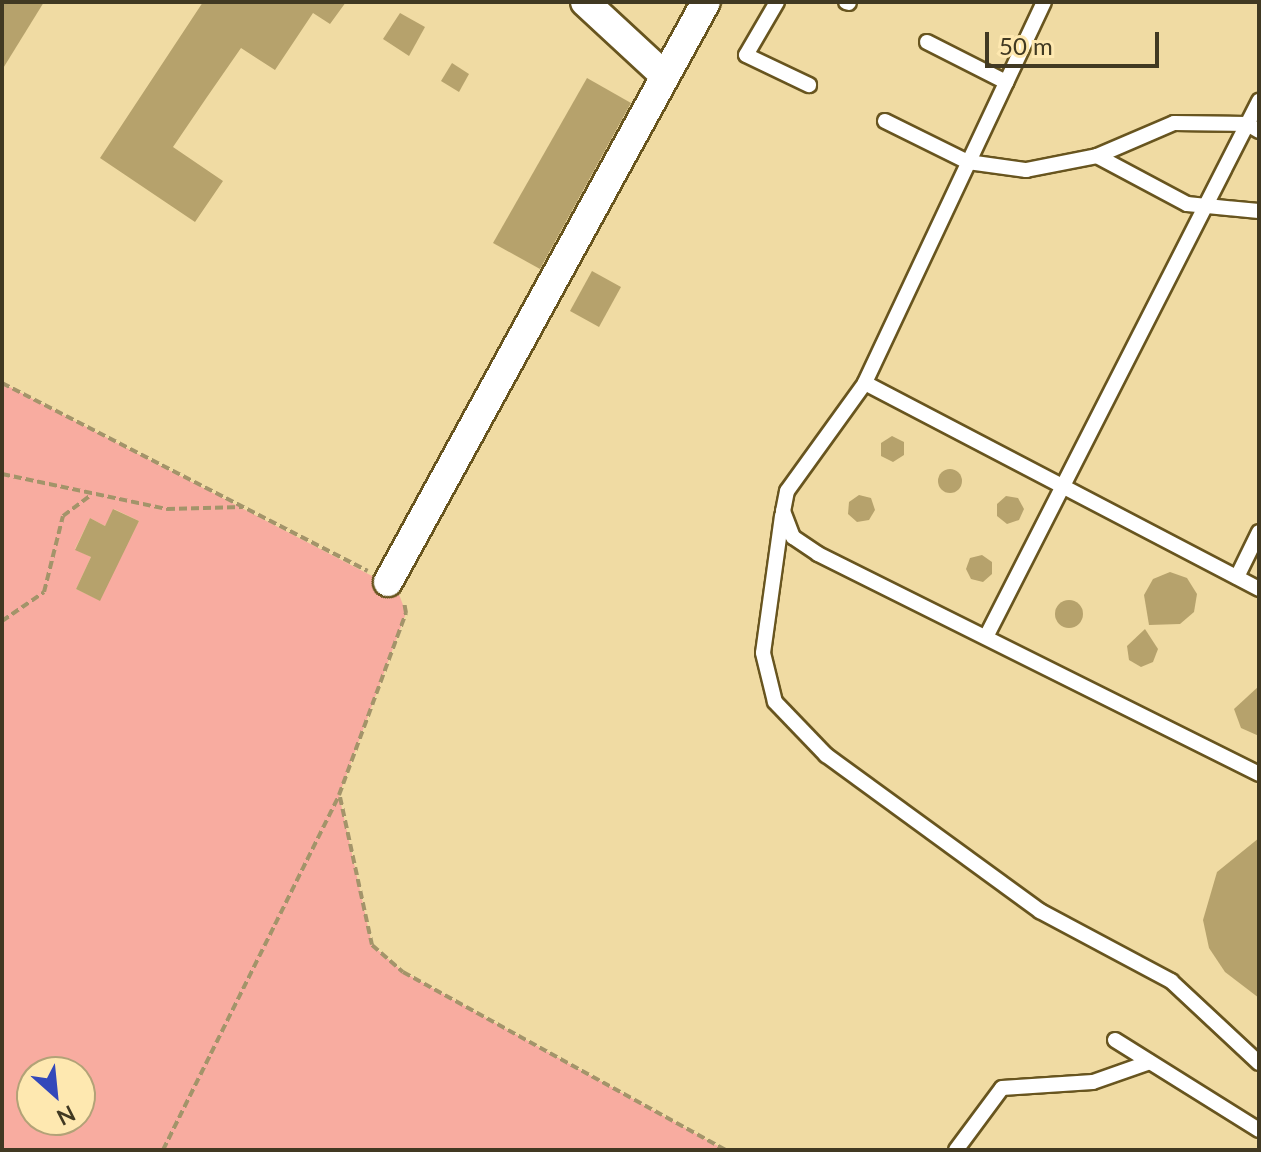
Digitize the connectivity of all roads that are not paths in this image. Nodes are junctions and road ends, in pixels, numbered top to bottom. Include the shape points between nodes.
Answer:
1 (585, 2) edge
2 (706, 2) edge
3 (777, 2) edge
4 (1044, 2) edge
5 (927, 42) dead end
6 (665, 76) junction
7 (1006, 82) junction
8 (809, 85) dead end
9 (1259, 101) edge
10 (885, 121) dead end
11 (1253, 127) edge
12 (1097, 156) junction
13 (968, 162) junction
14 (1205, 207) junction
15 (1259, 211) edge
16 (865, 383) junction
17 (1063, 486) junction
18 (783, 511) junction
19 (1259, 532) edge
20 (1237, 577) junction
21 (388, 582) road end
22 (1259, 589) edge
23 (986, 637) junction
24 (1259, 774) edge
25 (1115, 1040) dead end
26 (1150, 1062) junction
27 (1259, 1063) edge
28 (1259, 1130) edge
29 (956, 1150) edge

1 - 6 street
2 - 6 street
3 - 8 lane via 746,55
4 - 7 lane
5 - 7 lane
6 - 21 street
7 - 13 lane
9 - 11 lane
10 - 13 lane
11 - 12 lane via 1174,123
11 - 14 lane
12 - 13 lane via 1026,170
12 - 14 lane via 1187,204
13 - 16 lane
14 - 15 lane
14 - 17 lane
16 - 17 lane
16 - 18 lane via 787,491
17 - 20 lane
17 - 23 lane
18 - 23 lane via 793,537 818,554
18 - 27 lane via 763,653 775,702 826,755 1040,911 1171,981
19 - 20 lane
20 - 22 lane
23 - 24 lane
25 - 26 lane
26 - 28 lane
26 - 29 lane via 1093,1082 1002,1088

